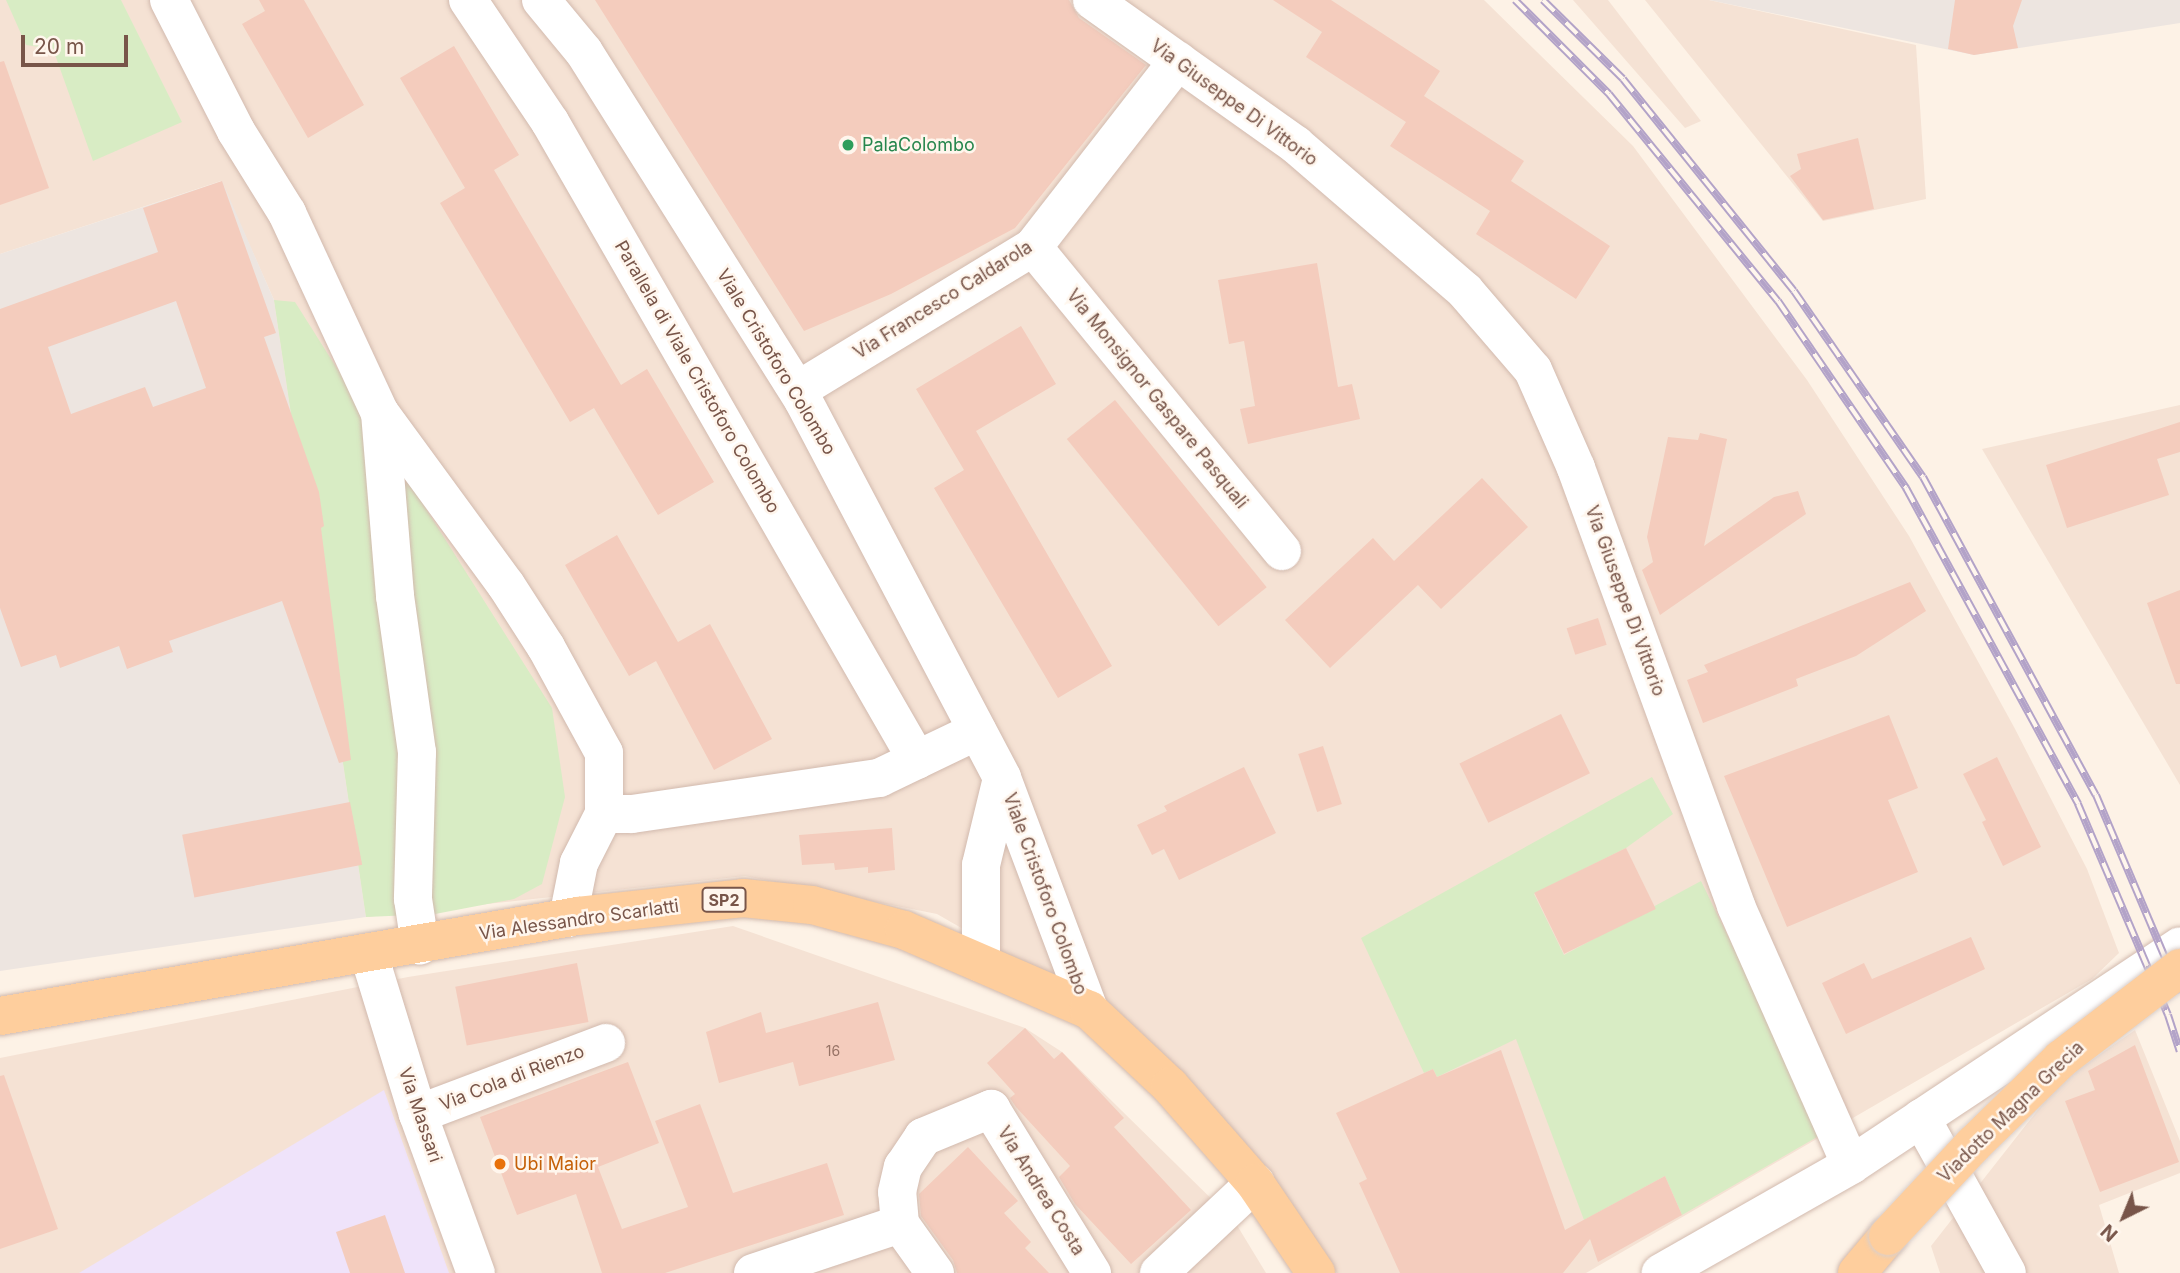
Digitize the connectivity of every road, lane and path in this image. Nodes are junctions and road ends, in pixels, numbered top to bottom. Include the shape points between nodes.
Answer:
1 (169, 0) edge
2 (468, 0) edge
3 (541, 0) edge
4 (1092, 0) edge
5 (1178, 61) junction
6 (1032, 247) junction
7 (797, 390) junction
8 (380, 413) junction
9 (1282, 551) dead end
10 (977, 731) junction
11 (917, 760) junction
12 (1002, 778) junction
13 (604, 814) junction
14 (568, 918) junction
15 (420, 945) junction
16 (2180, 946) edge
17 (369, 955) junction
18 (981, 963) junction
19 (2180, 968) edge
20 (1088, 1010) junction
21 (0, 1016) edge
22 (607, 1043) dead end
23 (418, 1114) junction
24 (1921, 1118) junction
25 (1851, 1166) junction
26 (1255, 1183) junction
27 (900, 1224) junction
28 (778, 1269) edge
29 (476, 1273) edge
30 (935, 1273) edge
31 (1092, 1273) edge
32 (1159, 1273) edge
33 (1316, 1273) edge
34 (1661, 1273) edge
35 (1857, 1273) edge
36 (2007, 1273) edge

1 - 8 street via 236,131 287,213
2 - 11 street, Parallela di Viale Cristoforo Colombo via 550,122
3 - 7 street, Viale Cristoforo Colombo via 584,52
4 - 5 street, Via Giuseppe Di Vittorio
5 - 6 street, Via Francesco Caldarola
5 - 25 street, Via Giuseppe Di Vittorio via 1296,145 1465,290 1533,370 1576,468 1736,905
6 - 7 street, Via Francesco Caldarola
6 - 9 street, Via Monsignor Gaspare Pasquali
7 - 10 street, Viale Cristoforo Colombo
8 - 13 street via 546,647 604,753
8 - 15 street via 395,596 418,751 413,899
10 - 11 street
10 - 12 street, Viale Cristoforo Colombo
11 - 13 street via 879,778 632,814
12 - 18 street, Viale Cristoforo Colombo via 981,865
12 - 20 street, Viale Cristoforo Colombo
13 - 14 street via 579,863
14 - 15 main road, Via Alessandro Scarlatti / SP2
14 - 18 main road, Via Alessandro Scarlatti / SP2 via 743,898 812,905 904,930
15 - 17 main road, Via Alessandro Scarlatti / SP2
16 - 24 street
17 - 21 main road, Via Alessandro Scarlatti / SP2
17 - 23 street, Via Massari
18 - 20 main road, Via Alessandro Scarlatti / SP2
19 - 35 main road, Viadotto Magna Grecia, bridge via 2062,1059 1973,1145
20 - 26 main road, Via Alessandro Scarlatti / SP2 via 1170,1086
22 - 23 street, Via Cola di Rienzo
23 - 29 street, Via Massari
24 - 25 street
24 - 36 street
25 - 34 street
26 - 32 street
26 - 33 main road, Via Alessandro Scarlatti / SP2
27 - 28 street
27 - 30 street
27 - 31 street, Via Andrea Costa via 897,1192 903,1167 923,1137 991,1108

